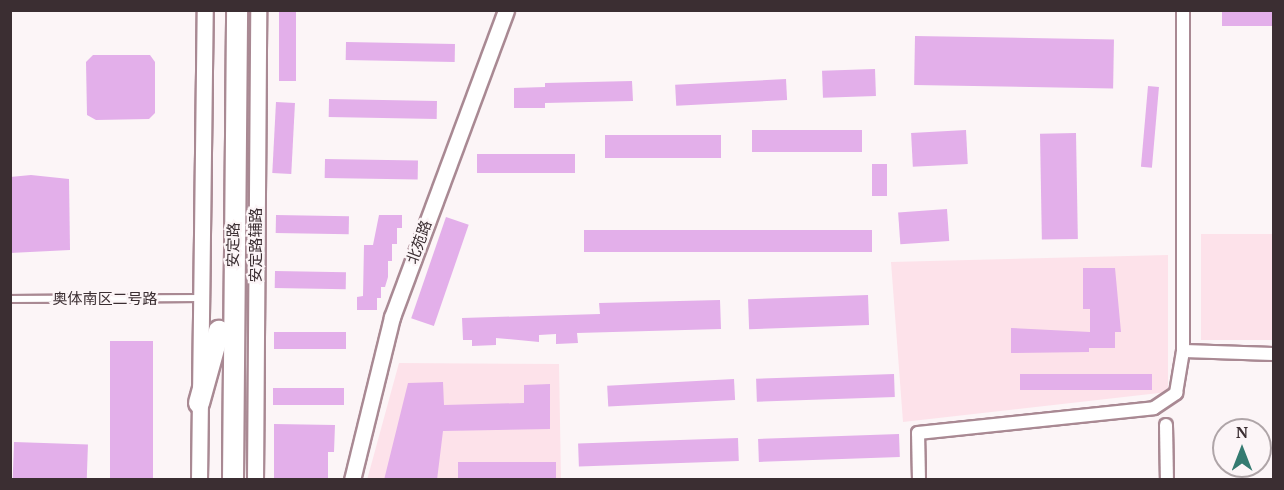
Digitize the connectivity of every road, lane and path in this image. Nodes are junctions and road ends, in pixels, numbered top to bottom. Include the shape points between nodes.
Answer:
1 (205, 10) edge
2 (224, 10) edge
3 (237, 10) edge
4 (258, 10) edge
5 (506, 10) edge
6 (1183, 10) edge
7 (200, 298) junction
8 (10, 299) edge
9 (219, 331) junction
10 (1183, 351) junction
11 (1274, 354) edge
12 (199, 403) junction
13 (1166, 425) dead end
14 (199, 480) edge
15 (220, 480) edge
16 (233, 480) edge
17 (255, 480) edge
18 (352, 480) edge
19 (919, 480) edge
20 (1167, 480) edge

1 - 7 street
2 - 9 main road, 安定路
3 - 16 main road, 安定路
4 - 17 street, 安定路辅路
5 - 18 street, 北苑路 via 392,317
6 - 10 street
7 - 8 lane, 奥体南区二号路
7 - 12 street
9 - 12 main road
9 - 15 main road, 安定路
10 - 11 street
10 - 19 street via 1176,393 1154,408 918,433
12 - 14 street
13 - 20 street

